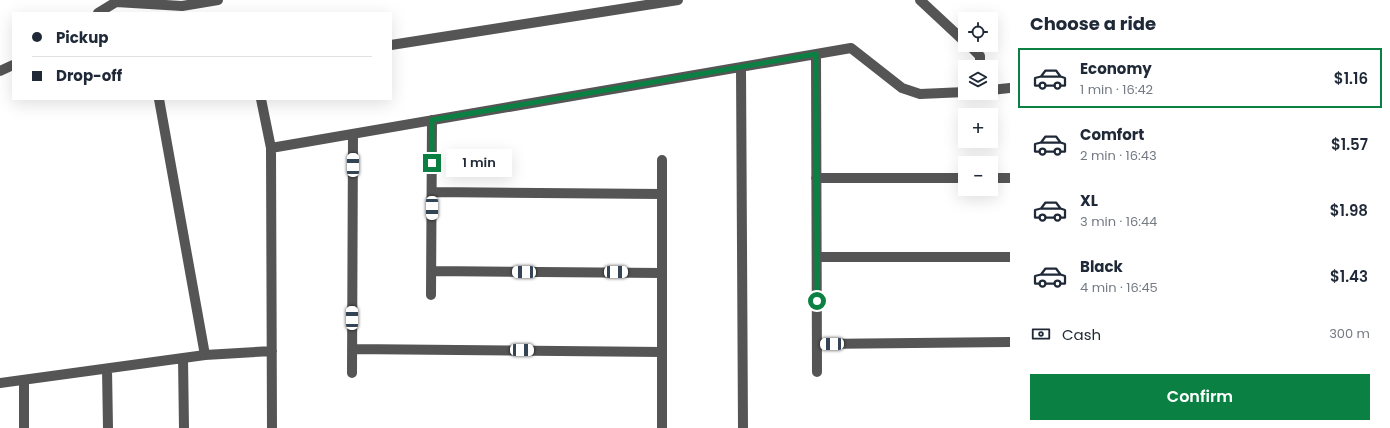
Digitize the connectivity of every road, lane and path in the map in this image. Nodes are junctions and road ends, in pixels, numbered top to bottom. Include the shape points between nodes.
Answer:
1 (218, 0) edge
2 (678, 0) edge
3 (920, 0) edge
4 (116, 1) edge
5 (100, 12) edge
6 (958, 35) edge
7 (392, 45) edge
8 (816, 54) junction
9 (12, 65) edge
10 (741, 67) junction
11 (0, 71) edge
12 (1010, 88) edge
13 (998, 89) edge
14 (958, 92) edge
15 (159, 100) edge
16 (261, 100) edge
17 (432, 120) junction
18 (353, 134) junction
19 (271, 148) junction
20 (662, 160) dead end
21 (816, 178) junction
22 (958, 178) edge
23 (998, 178) edge
24 (1010, 178) edge
25 (432, 192) junction
26 (662, 194) junction
27 (817, 257) junction
28 (1010, 257) edge
29 (432, 271) junction
30 (662, 273) junction
31 (431, 295) dead end
32 (1010, 342) edge
33 (817, 344) junction
34 (352, 349) junction
35 (272, 351) junction
36 (662, 352) junction
37 (205, 355) junction
38 (183, 358) junction
39 (107, 369) junction
40 (817, 372) dead end
41 (352, 373) dead end
42 (24, 380) junction
43 (0, 383) edge
44 (24, 428) edge
45 (108, 428) edge
46 (184, 428) edge
47 (272, 428) edge
48 (662, 428) edge
49 (743, 428) edge

1 - 4 street via 182,6
2 - 7 street
3 - 6 street
4 - 5 street
8 - 10 street
8 - 14 street via 851,48 902,88 920,94
8 - 21 street
9 - 11 street
10 - 17 street
10 - 49 street
12 - 13 street
15 - 37 street
16 - 19 street
17 - 18 street
17 - 25 street
18 - 19 street
18 - 34 street
19 - 35 street
20 - 26 street
21 - 22 street
21 - 27 street
23 - 24 street
25 - 26 street
25 - 29 street
26 - 30 street
27 - 28 street
27 - 33 street
29 - 30 street
29 - 31 street
30 - 36 street
32 - 33 street
33 - 40 street
34 - 36 street
34 - 41 street
35 - 37 street
35 - 47 street
36 - 48 street
37 - 38 street
38 - 39 street
38 - 46 street
39 - 42 street
39 - 45 street
42 - 43 street
42 - 44 street

